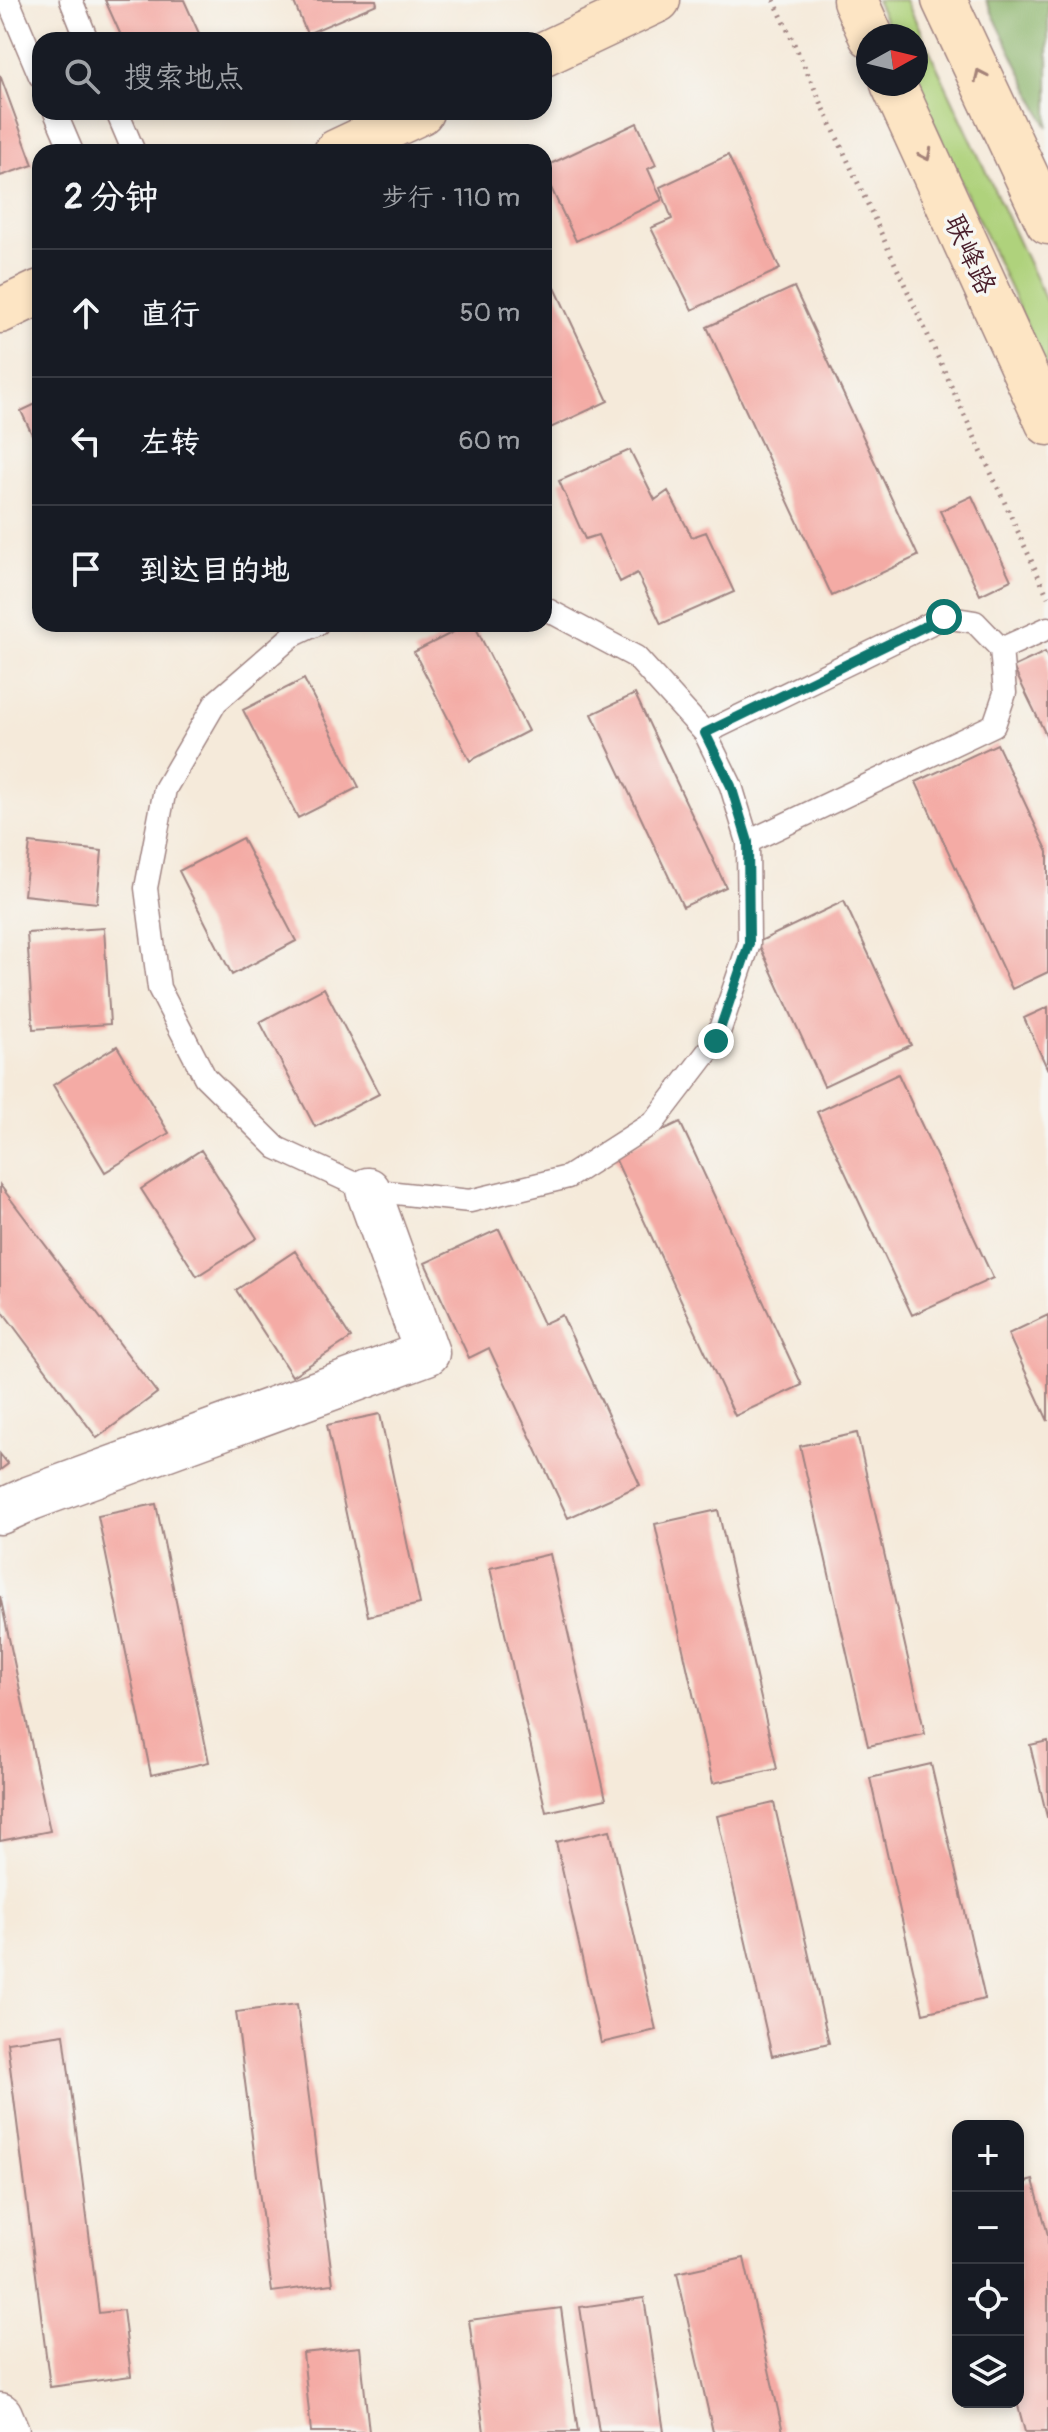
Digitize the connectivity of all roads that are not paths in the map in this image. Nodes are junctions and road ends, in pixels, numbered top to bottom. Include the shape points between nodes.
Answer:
1 (8, 0) edge
2 (71, 0) edge
3 (658, 0) edge
4 (855, 0) edge
5 (944, 0) edge
6 (866, 24) edge
7 (84, 32) edge
8 (552, 50) edge
9 (32, 57) edge
10 (898, 96) edge
11 (58, 120) edge
12 (120, 120) edge
13 (404, 120) edge
14 (69, 144) edge
15 (131, 144) edge
16 (353, 144) edge
17 (1048, 222) edge
18 (32, 296) edge
19 (0, 311) edge
20 (1048, 423) edge
21 (552, 612) edge
22 (1048, 628) edge
23 (287, 632) edge
24 (1001, 649) junction
25 (705, 733) junction
26 (748, 842) junction
27 (368, 1190) junction
28 (0, 1512) edge
29 (0, 2415) edge
30 (7, 2432) edge

1 - 9 lane
2 - 7 lane
3 - 8 main road
4 - 6 main road
17 -> 5 main road
10 -> 20 main road, 联峰路
11 - 14 lane
12 - 15 lane
13 - 16 main road
18 - 19 main road
21 - 25 lane via 636,657
22 - 24 lane
23 - 27 lane via 216,702 165,789 146,888 159,988 205,1077 277,1148
24 - 25 lane via 975,622 944,617
24 - 26 lane via 1005,693 994,725
25 - 26 lane via 731,786
26 - 27 lane via 749,944 716,1041 654,1122 568,1177 470,1201
27 - 28 street via 427,1353
29 - 30 street

